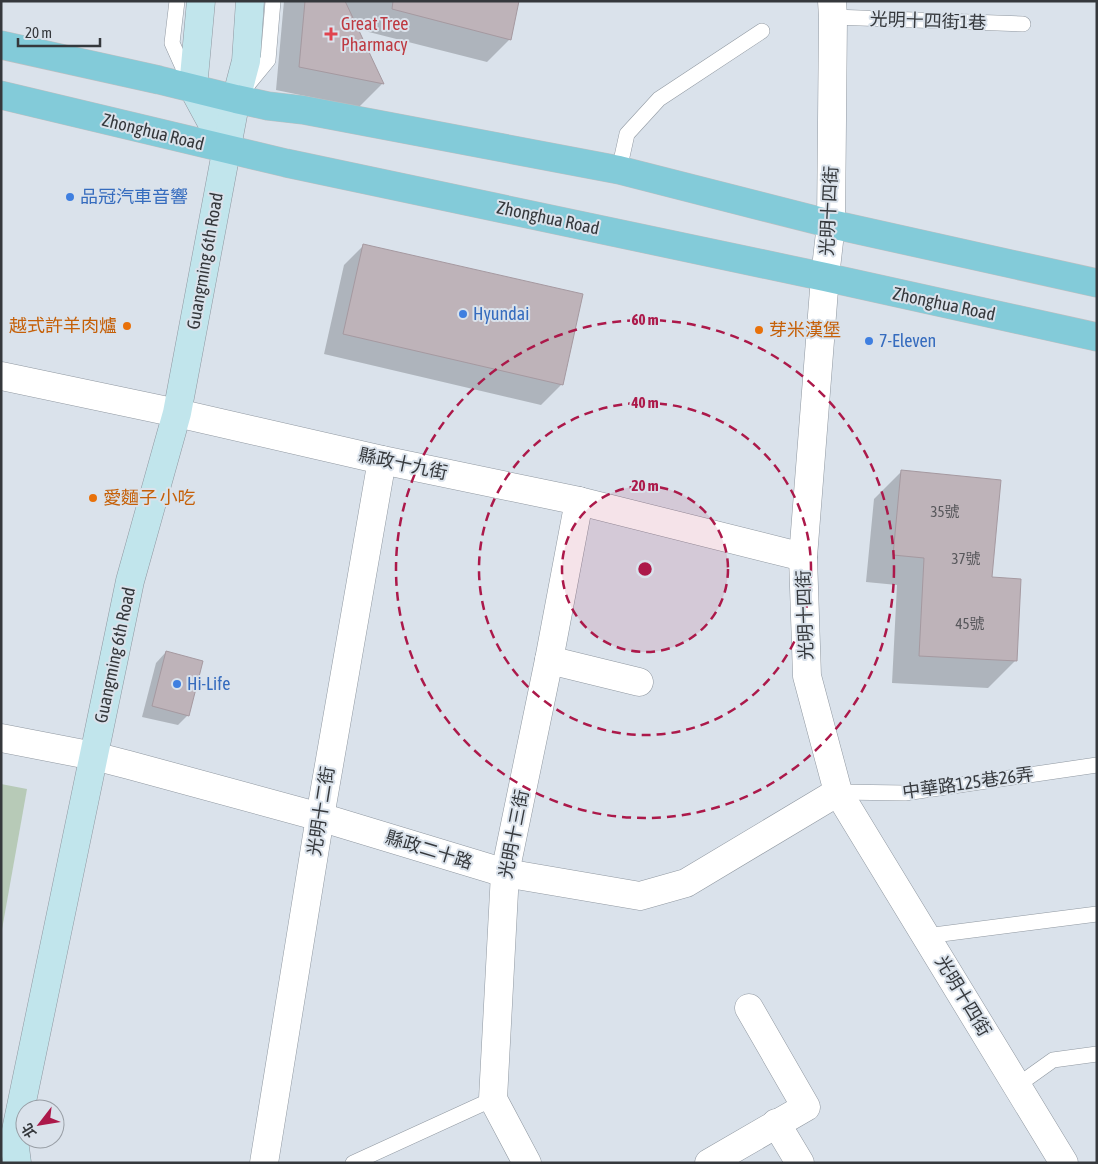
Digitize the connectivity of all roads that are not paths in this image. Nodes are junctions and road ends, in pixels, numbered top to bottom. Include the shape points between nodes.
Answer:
1 (177, 1) edge
2 (201, 1) edge
3 (250, 1) edge
4 (273, 1) edge
5 (832, 9) edge
6 (1023, 24) dead end
7 (762, 32) dead end
8 (1, 45) edge
9 (192, 88) junction
10 (1, 95) edge
11 (236, 99) junction
12 (226, 149) junction
13 (619, 170) junction
14 (831, 224) junction
15 (825, 277) junction
16 (1097, 283) edge
17 (1097, 337) edge
18 (1, 376) edge
19 (177, 413) junction
20 (382, 460) junction
21 (579, 501) junction
22 (803, 557) junction
23 (549, 660) junction
24 (640, 682) dead end
25 (1, 738) edge
26 (94, 756) junction
27 (1097, 764) edge
28 (838, 792) junction
29 (320, 817) junction
30 (505, 873) junction
31 (1097, 914) edge
32 (926, 936) junction
33 (749, 1008) dead end
34 (1097, 1054) edge
35 (1018, 1086) junction
36 (493, 1098) junction
37 (776, 1123) junction
38 (17, 1163) edge
39 (264, 1163) edge
40 (353, 1163) edge
41 (527, 1163) edge
42 (709, 1163) edge
43 (800, 1163) edge
44 (1064, 1163) edge

1 - 9 lane via 172,43
2 - 9 street
3 - 11 street, Guangming 6th Road via 246,61
4 - 11 lane via 268,60
5 - 6 lane, 光明十四街1巷
5 - 14 street, 光明十四街
7 - 13 lane via 659,99 627,134
8 - 9 main road
9 - 11 main road
9 - 12 street
10 - 12 main road, Zhonghua Road
11 - 12 street, Guangming 6th Road
11 - 13 main road
12 - 15 main road, Zhonghua Road
12 - 19 street, Guangming 6th Road
13 - 14 main road
14 - 15 street, 光明十四街
14 - 16 main road
15 - 17 main road, Zhonghua Road
15 - 22 street, 光明十四街
18 - 19 street, 縣政十九街
19 - 20 street, 縣政十九街
19 - 26 street, Guangming 6th Road via 130,581
20 - 21 street, 縣政十九街
20 - 29 street, 光明十二街
21 - 22 street, 縣政十九街
21 - 23 street, 光明十三街
22 - 28 street, 光明十四街 via 807,676
23 - 24 street
23 - 30 street, 光明十三街
25 - 26 street, 縣政二十路
26 - 29 street, 縣政二十路
26 - 38 street, Guangming 6th Road via 14,1140
27 - 28 lane, 中華路125巷26弄 via 905,793
28 - 30 street, 縣政二十路 via 686,883 662,891 640,896
28 - 32 street, 光明十四街
29 - 30 street, 縣政二十路
29 - 39 street, 光明十二街
30 - 36 street, 光明十三街
31 - 32 lane
32 - 35 street, 光明十四街
33 - 37 street via 806,1107
34 - 35 lane via 1053,1060
35 - 44 street, 光明十四街
36 - 40 lane
36 - 41 street
37 - 42 street
37 - 43 street

